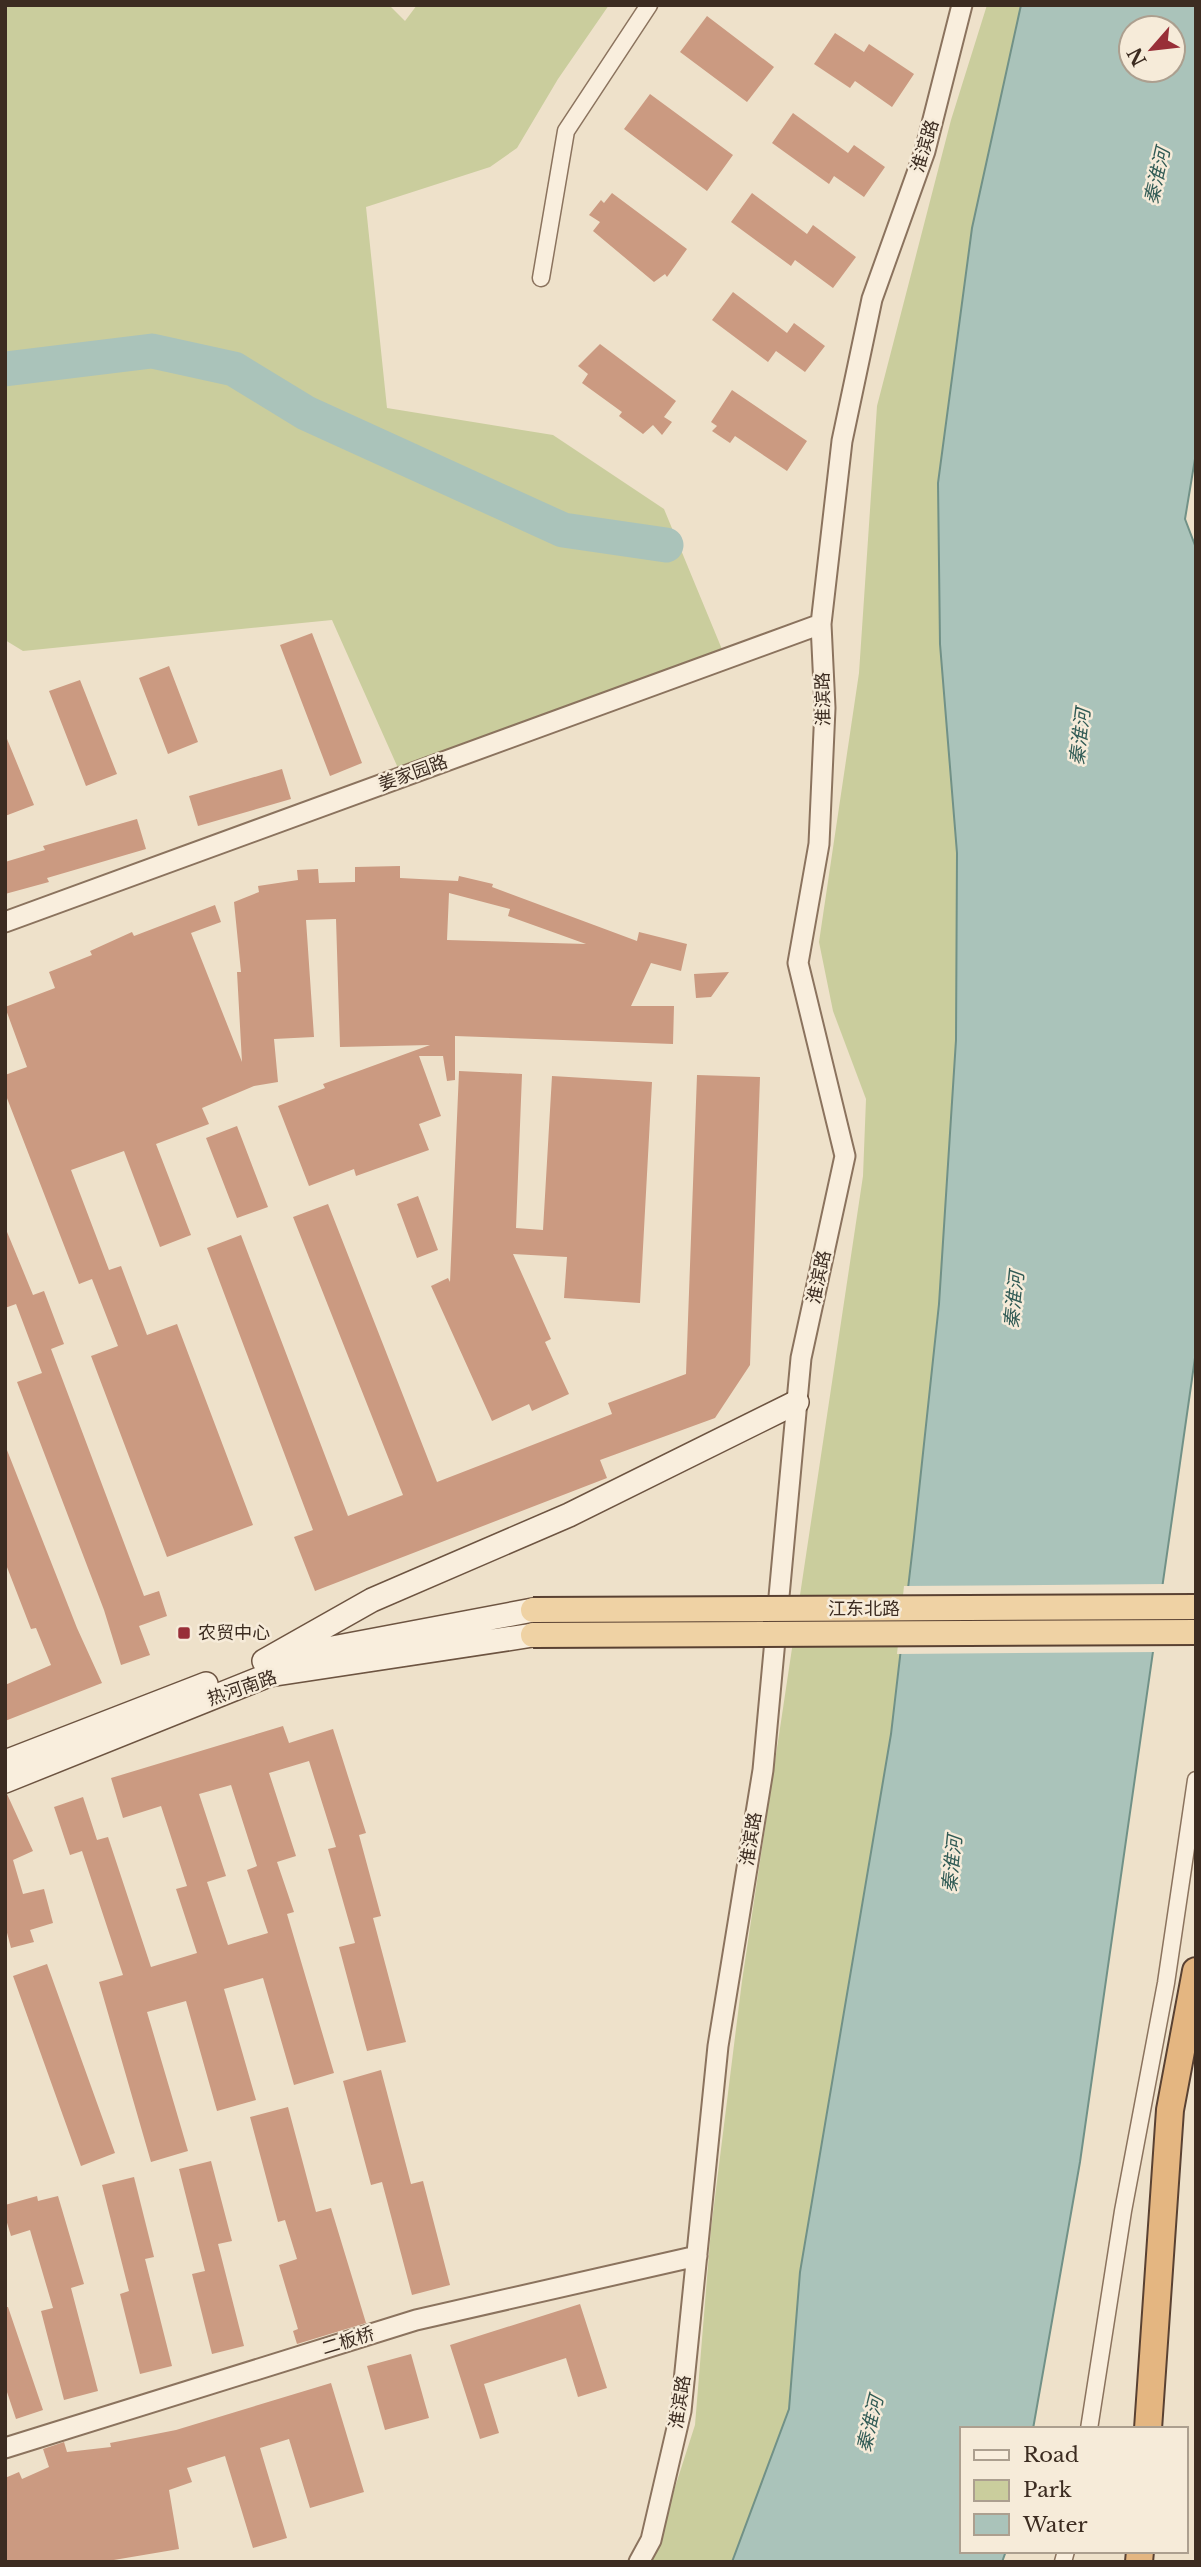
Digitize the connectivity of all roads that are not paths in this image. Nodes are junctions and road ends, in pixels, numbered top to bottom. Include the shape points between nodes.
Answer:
1 (649, 5) edge
2 (962, 5) edge
3 (541, 278) dead end
4 (821, 624) junction
5 (5, 922) edge
6 (797, 1402) junction
7 (1196, 1607) edge
8 (533, 1610) joint
9 (1196, 1632) edge
10 (533, 1635) joint
11 (264, 1661) junction
12 (5, 1762) edge
13 (1196, 1780) edge
14 (5, 1781) edge
15 (1196, 1971) edge
16 (698, 2256) junction
17 (1089, 2427) edge
18 (1149, 2427) edge
19 (5, 2448) edge
20 (639, 2562) edge

1 - 3 street via 566,131
2 - 4 street, 淮滨路 via 925,151 872,299 842,441
4 - 5 street, 姜家园路
4 - 6 street, 淮滨路 via 825,708 819,844 798,963 845,1156 801,1358
6 - 11 main road via 569,1515 372,1600
6 - 16 street, 淮滨路 via 763,1770 718,2046
7 - 8 main road, 江东北路, bridge
8 - 11 main road, 热河南路
9 - 10 main road, 江东北路, bridge
10 - 14 main road, 热河南路 via 269,1675
11 - 12 main road, 热河南路
13 - 17 street
15 - 18 highway via 1170,2110
16 - 19 street, 二板桥 via 416,2320
16 - 20 street, 淮滨路 via 681,2411 651,2540

